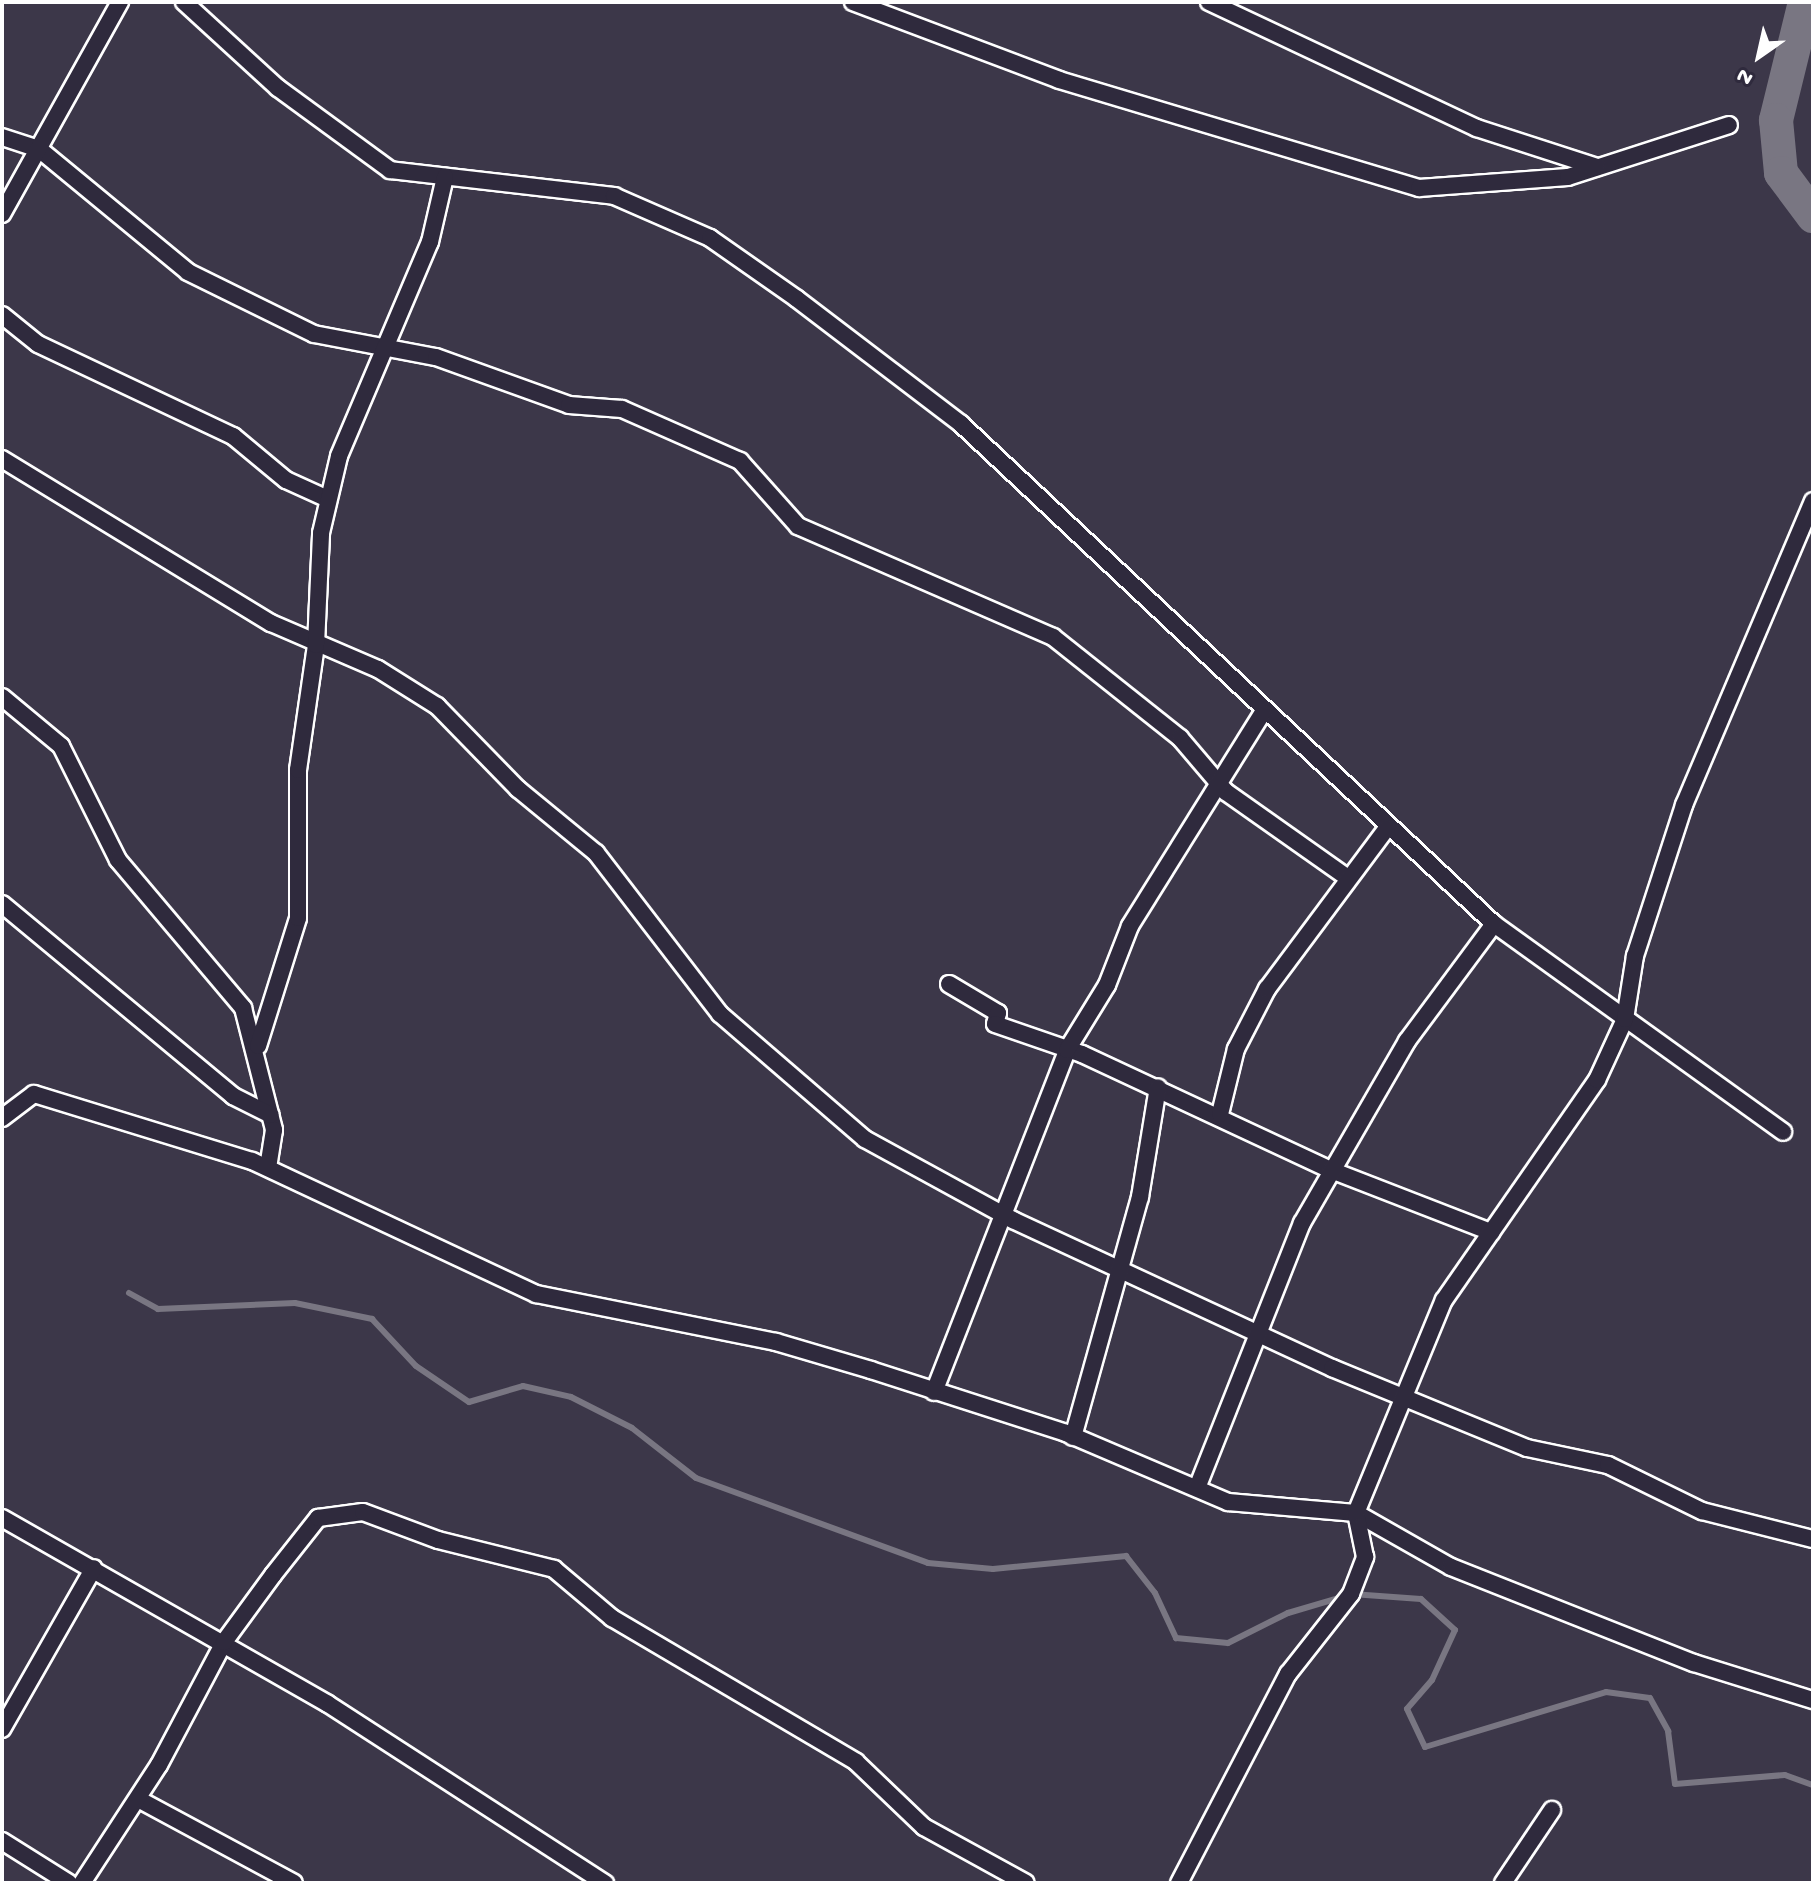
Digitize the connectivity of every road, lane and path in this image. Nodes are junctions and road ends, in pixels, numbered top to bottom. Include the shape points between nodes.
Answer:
1 (120, 2) edge
2 (184, 2) edge
3 (853, 2) edge
4 (1209, 2) edge
5 (1729, 125) dead end
6 (2, 137) edge
7 (39, 149) junction
8 (1597, 167) junction
9 (445, 177) junction
10 (2, 214) edge
11 (2, 315) edge
12 (384, 346) junction
13 (2, 459) edge
14 (328, 499) junction
15 (1813, 501) edge
16 (316, 645) junction
17 (2, 697) edge
18 (1262, 714) junction
19 (1220, 785) junction
20 (1387, 828) junction
21 (1348, 878) junction
22 (2, 904) edge
23 (1494, 924) junction
24 (949, 984) dead end
25 (1625, 1019) junction
26 (258, 1046) junction
27 (1067, 1050) junction
28 (1158, 1087) junction
29 (1220, 1114) junction
30 (271, 1115) junction
31 (2, 1118) edge
32 (1783, 1132) dead end
33 (268, 1168) junction
34 (1331, 1170) junction
35 (1007, 1217) junction
36 (1491, 1232) junction
37 (1119, 1272) junction
38 (1259, 1330) junction
39 (934, 1392) junction
40 (1407, 1399) junction
41 (1073, 1437) junction
42 (1197, 1488) junction
43 (1356, 1513) junction
44 (2, 1518) edge
45 (1813, 1539) edge
46 (94, 1568) junction
47 (224, 1642) junction
48 (1813, 1700) edge
49 (2, 1729) edge
50 (138, 1799) junction
51 (1552, 1810) dead end
52 (2, 1841) edge
53 (69, 1883) edge
54 (82, 1883) edge
55 (294, 1883) edge
56 (605, 1883) edge
57 (1026, 1883) edge
58 (1179, 1883) edge
59 (1503, 1883) edge

1 - 7 street
2 - 9 street via 278,88 390,170
3 - 8 street via 1059,80 1419,188 1568,177
4 - 8 street via 1477,128
5 - 8 street
6 - 7 street
7 - 10 street
7 - 12 street via 188,272 314,334
9 - 12 street via 430,242
9 - 18 street via 614,196 710,238 961,424
11 - 14 street via 38,344 233,436 286,480
12 - 14 street
12 - 19 street via 569,405 622,409 740,461 798,526 1053,637 1180,738
13 - 16 street
14 - 16 street
15 - 25 street via 1684,805 1635,956
16 - 26 street via 298,770 298,918
16 - 35 street via 378,669 437,706 518,789 596,853 720,1014 785,1074 865,1139
17 - 26 street via 61,746 118,860 243,1008
18 - 19 street
18 - 20 street
19 - 21 street
19 - 27 street via 1130,926 1107,985
20 - 21 street
20 - 23 street
21 - 29 street via 1267,989 1236,1049
22 - 30 street via 233,1096
23 - 25 street
23 - 34 street via 1407,1041
24 - 27 street via 998,1013 995,1024
25 - 32 street
25 - 36 street via 1597,1080
26 - 30 street
27 - 28 street
27 - 35 street
28 - 29 street
28 - 37 street
29 - 34 street
30 - 33 street
31 - 33 street via 34,1094
33 - 39 street via 412,1242 464,1256 536,1294 776,1342
34 - 36 street
34 - 38 street
35 - 37 street
35 - 39 street
36 - 40 street via 1444,1300
37 - 38 street
37 - 41 street
38 - 40 street
38 - 42 street
39 - 41 street
40 - 43 street
40 - 45 street via 1527,1448 1608,1465 1702,1511
41 - 42 street
42 - 43 street via 1228,1502
43 - 48 street via 1451,1567 1694,1663
43 - 58 street via 1365,1557 1351,1594 1288,1674
44 - 46 street
46 - 47 street
46 - 49 street
47 - 50 street
47 - 56 street
47 - 57 street via 318,1518 363,1512 438,1540 554,1569 612,1618 856,1762 924,1827
50 - 54 street
50 - 55 street
51 - 59 street
52 - 53 street

